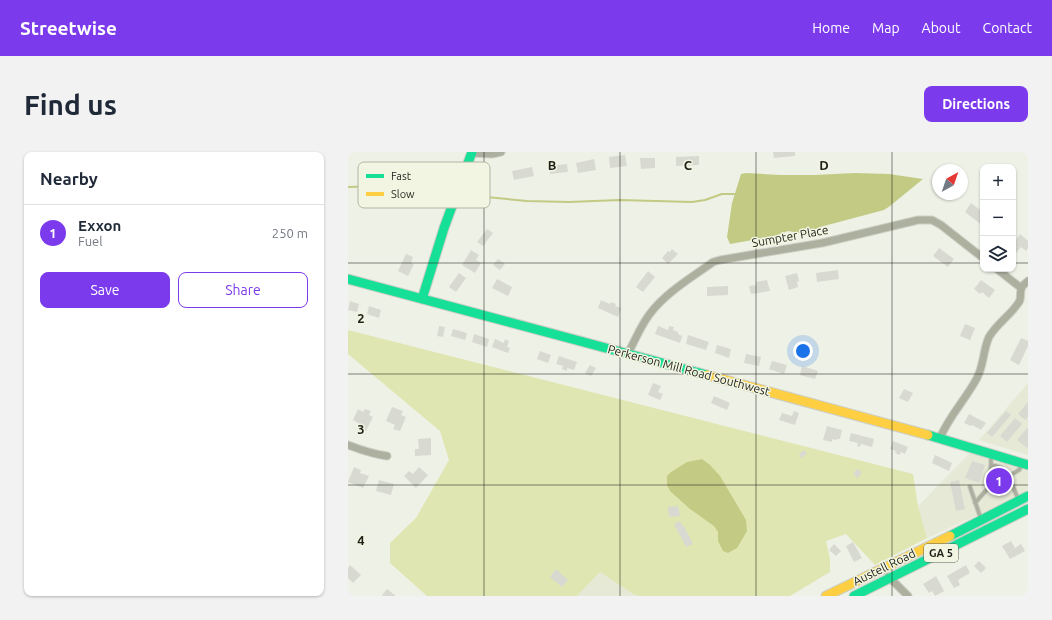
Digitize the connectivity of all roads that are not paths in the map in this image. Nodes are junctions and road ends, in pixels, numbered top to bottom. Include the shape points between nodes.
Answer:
1 (472, 152) edge
2 (501, 152) edge
3 (468, 162) edge
4 (451, 208) edge
5 (980, 256) edge
6 (1001, 272) edge
7 (348, 279) edge
8 (1028, 281) edge
9 (1021, 288) junction
10 (422, 299) junction
11 (628, 353) junction
12 (940, 438) junction
13 (348, 445) edge
14 (991, 453) junction
15 (387, 456) dead end
16 (1026, 464) edge
17 (991, 465) junction
18 (1009, 476) junction
19 (970, 487) dead end
20 (1028, 496) edge
21 (1019, 500) junction
22 (975, 503) junction
23 (1028, 509) edge
24 (981, 520) junction
25 (877, 571) junction
26 (890, 578) junction
27 (826, 596) edge
28 (854, 596) edge
29 (908, 596) edge

1 - 2 street
1 - 3 street
4 - 10 street
5 - 11 street, Sumpter Place via 942,225 932,220 918,220 822,243 720,260 713,262 654,308
6 - 9 street
7 - 10 street, Perkerson Mill Road Southwest
8 - 9 street
9 - 12 street via 1020,301 989,337 977,378
10 - 11 street, Perkerson Mill Road Southwest
11 - 12 street, Perkerson Mill Road Southwest
12 - 14 street, Perkerson Mill Road Southwest
13 - 15 street
14 - 16 street, Perkerson Mill Road Southwest
14 - 17 lane
16 - 18 lane
17 - 18 lane via 1007,471
17 - 22 lane via 989,487
18 - 21 lane
19 - 22 lane
20 - 21 street, Austell Road / GA 5
21 - 24 street, Austell Road / GA 5
22 - 24 lane
23 - 26 street, Austell Road / GA 5
24 - 25 street, Austell Road / GA 5
25 - 26 street
25 - 27 street, Austell Road / GA 5
26 - 28 street, Austell Road / GA 5
26 - 29 street

